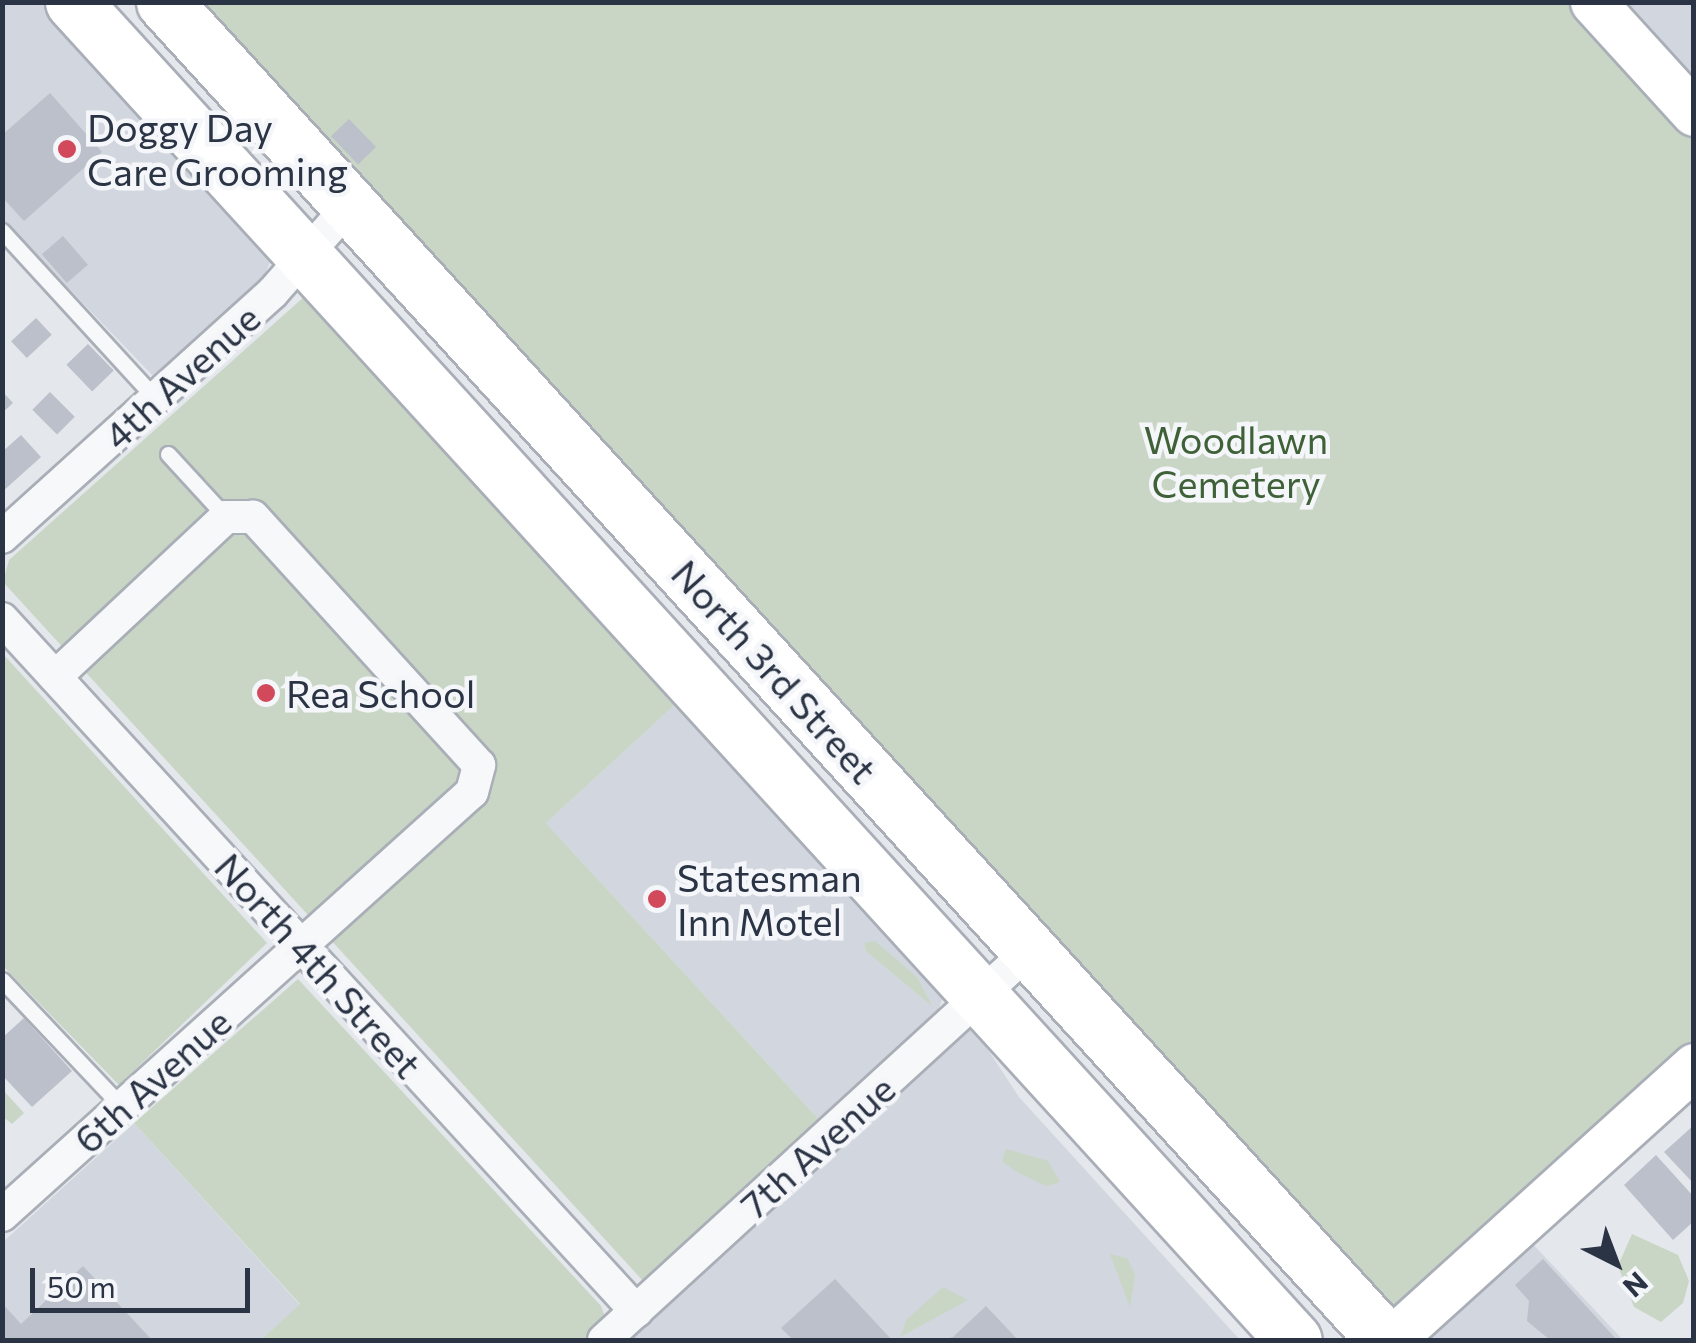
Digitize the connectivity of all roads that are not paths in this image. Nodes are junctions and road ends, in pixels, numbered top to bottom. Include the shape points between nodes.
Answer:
1 (72, 2) edge
2 (164, 2) edge
3 (1593, 2) edge
4 (1694, 113) edge
5 (350, 206) junction
6 (2, 231) edge
7 (304, 257) junction
8 (156, 398) junction
9 (168, 454) dead end
10 (226, 518) junction
11 (2, 538) edge
12 (2, 620) edge
13 (55, 677) junction
14 (301, 945) junction
15 (1030, 950) junction
16 (2, 980) edge
17 (980, 997) junction
18 (1694, 1066) edge
19 (122, 1107) junction
20 (2, 1215) edge
21 (636, 1311) junction
22 (604, 1340) edge
23 (1294, 1340) edge
24 (1388, 1340) edge

1 - 7 highway, North 3rd Street
2 - 5 highway, North 3rd Street
3 - 4 street
5 - 7 street, 4th Avenue
5 - 15 highway, North 3rd Street
6 - 8 lane
7 - 8 street, 4th Avenue
7 - 17 highway, North 3rd Street
8 - 11 street, 4th Avenue
9 - 10 lane
10 - 13 street
10 - 14 street, 6th Avenue via 253,517 271,530 478,765 472,792
12 - 13 street, North 4th Street
13 - 14 street, North 4th Street
14 - 19 street, 6th Avenue
14 - 21 street, North 4th Street
15 - 17 street, 7th Avenue
15 - 24 highway, North 3rd Street
16 - 19 lane
17 - 21 street, 7th Avenue
17 - 23 highway, North 3rd Street
18 - 24 street
19 - 20 street, 6th Avenue
21 - 22 street, 7th Avenue

